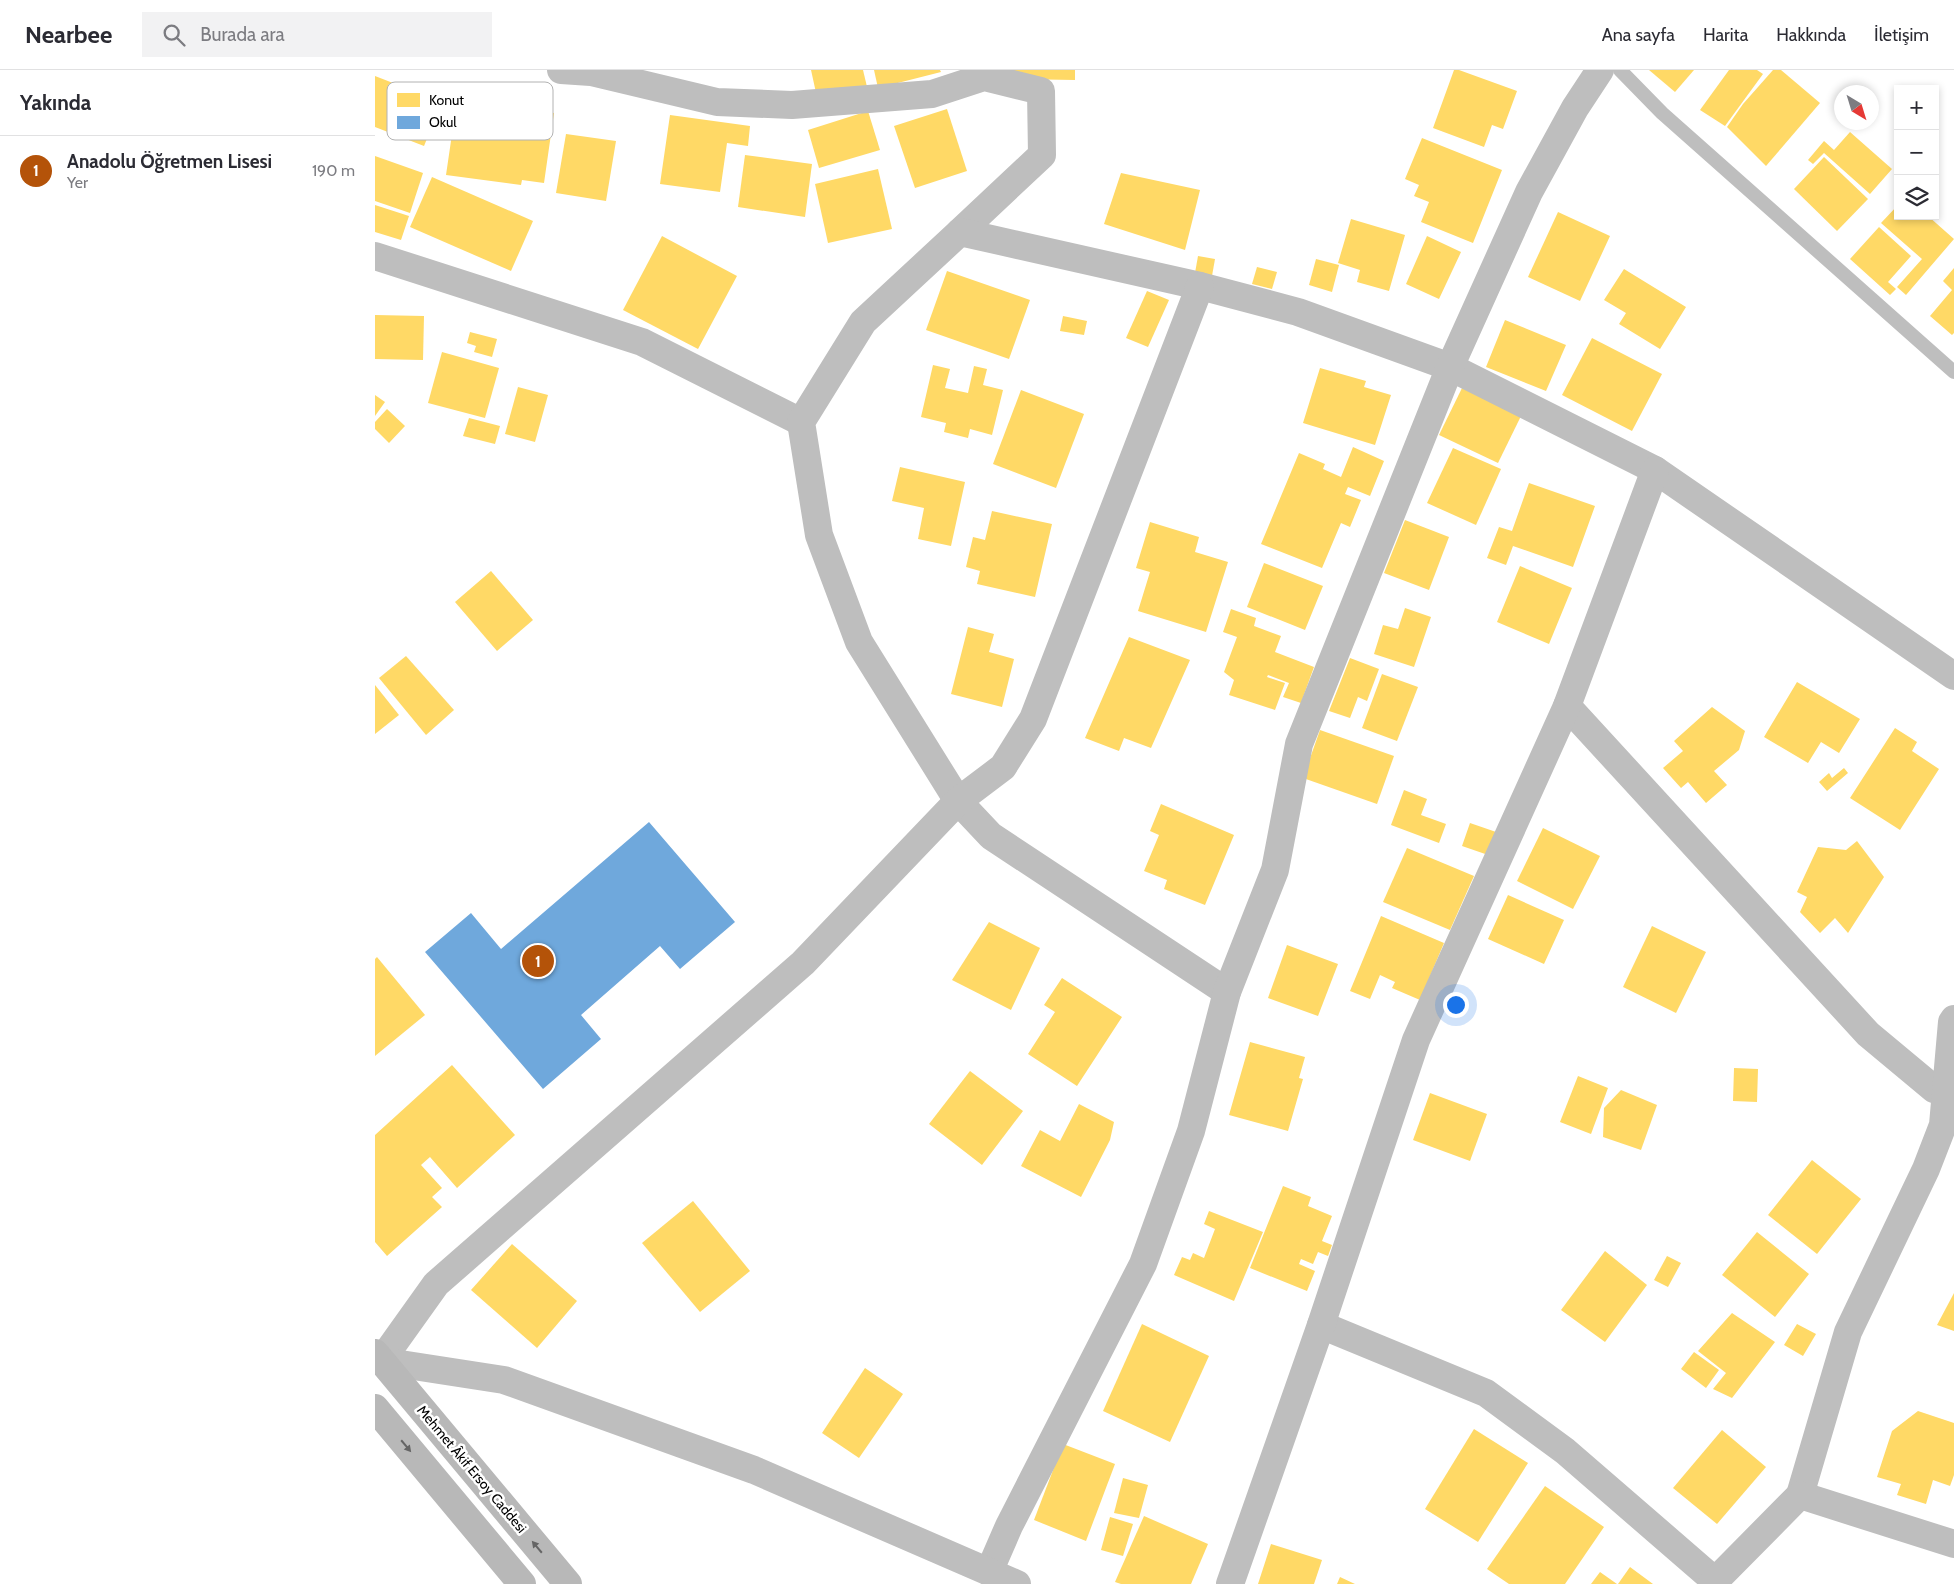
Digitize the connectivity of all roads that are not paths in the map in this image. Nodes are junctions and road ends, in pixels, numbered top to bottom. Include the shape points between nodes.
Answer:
1 (561, 70) edge
2 (1599, 70) edge
3 (1620, 70) edge
4 (960, 232) junction
5 (375, 256) edge
6 (1199, 286) junction
7 (1450, 367) junction
8 (1954, 372) edge
9 (801, 422) junction
10 (1655, 470) junction
11 (1954, 676) edge
12 (1567, 706) junction
13 (958, 801) junction
14 (1227, 992) junction
15 (1954, 1019) edge
16 (1950, 1095) edge
17 (1321, 1325) junction
18 (378, 1357) edge
19 (375, 1408) edge
20 (1800, 1495) junction
21 (1954, 1544) edge
22 (989, 1572) junction
23 (1713, 1582) edge
24 (522, 1584) edge
25 (568, 1584) edge
26 (1017, 1584) edge
27 (1230, 1584) edge

1 - 4 street via 591,72 717,102 792,105 932,94 983,77 1041,92 1042,155
2 - 7 street via 1529,192
3 - 8 lane via 1662,113
4 - 6 street
4 - 9 street via 863,322
5 - 9 street via 641,342
6 - 7 street via 1298,312
6 - 13 street via 1033,719 1003,767
7 - 10 street
7 - 14 street via 1299,744 1275,870
9 - 13 street via 819,535 859,642
10 - 11 street
10 - 12 street
12 - 16 street via 1867,1034 1934,1090
12 - 17 street via 1416,1040
13 - 14 street via 991,836
13 - 18 street via 803,963 436,1284
14 - 22 street via 1191,1131 1143,1264 1013,1517
15 - 16 street
16 - 20 street via 1926,1170 1848,1332
17 - 23 street via 1486,1393 1565,1451
17 - 27 street
18 - 22 street via 505,1380 754,1470
25 -> 18 main road, Mehmet Âkif Ersoy Caddesi
19 -> 24 main road
20 - 21 street
20 - 23 street
22 - 26 street

